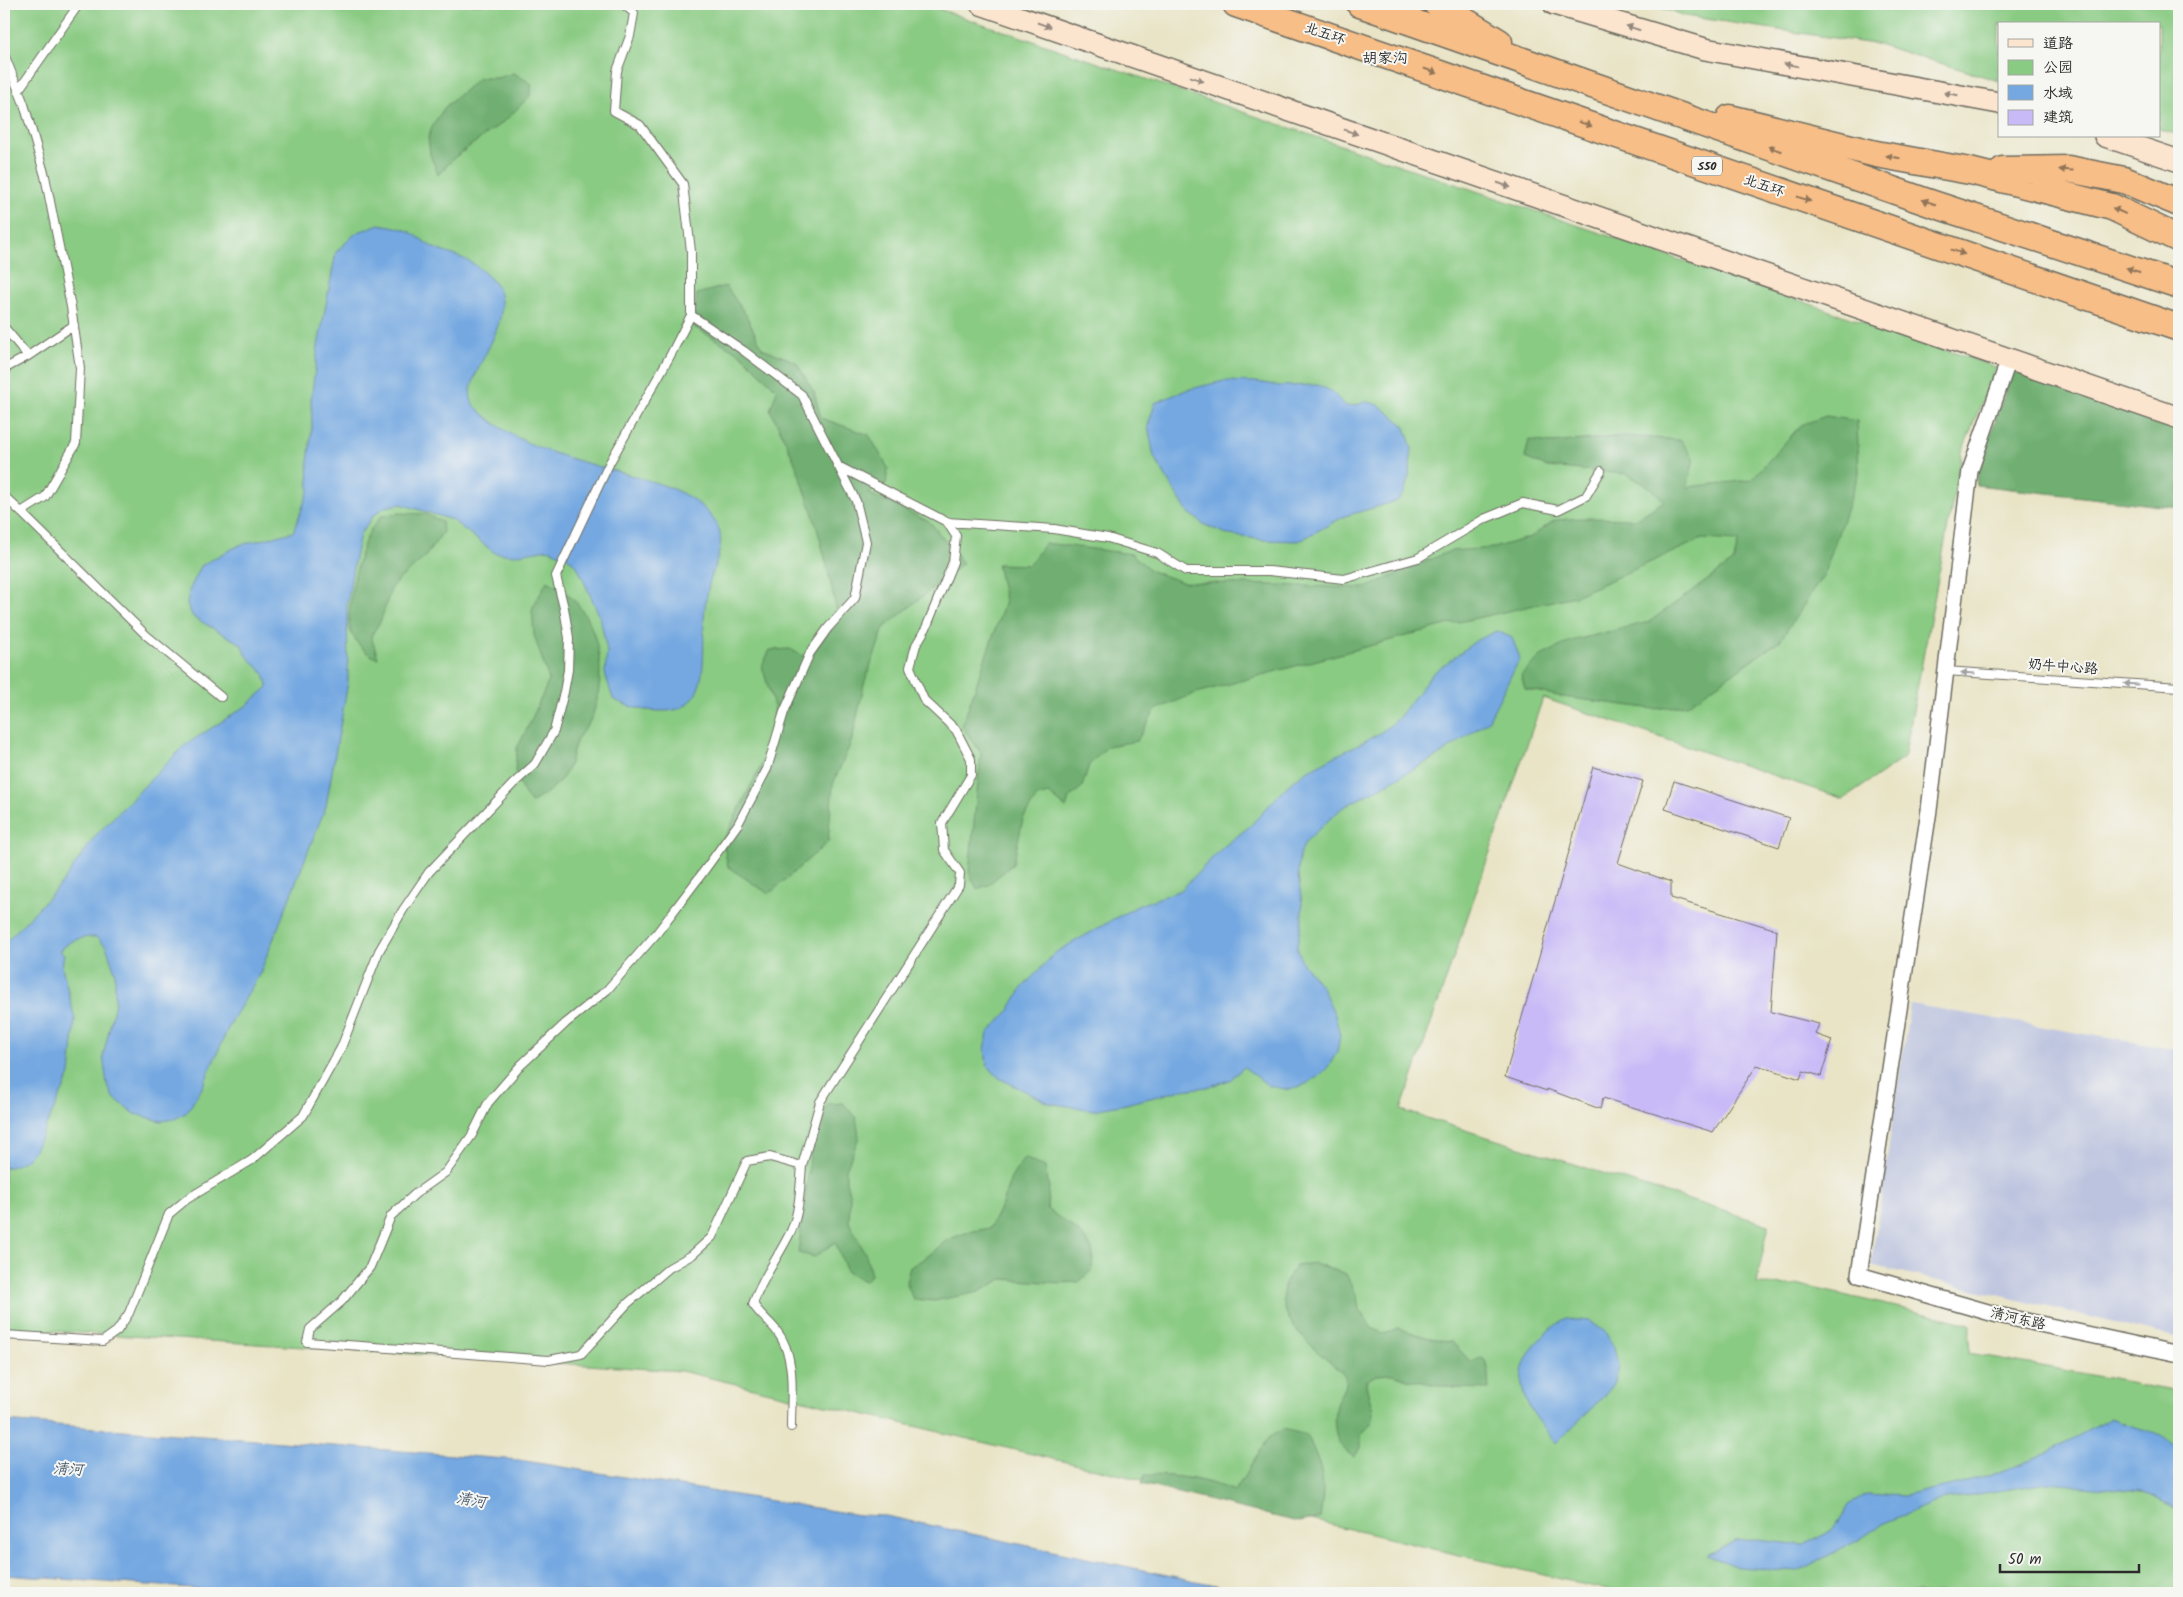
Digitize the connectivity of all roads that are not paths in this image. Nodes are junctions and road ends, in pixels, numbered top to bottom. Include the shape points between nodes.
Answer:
1 (79, 4) edge
2 (623, 4) edge
3 (981, 4) edge
4 (1236, 4) edge
5 (1360, 4) edge
6 (1437, 4) edge
7 (1554, 4) edge
8 (4, 54) edge
9 (1542, 69) junction
10 (1570, 78) junction
11 (18, 91) junction
12 (1998, 102) edge
13 (2111, 138) edge
14 (2179, 161) edge
15 (1970, 171) junction
16 (2179, 203) edge
17 (2179, 239) edge
18 (2179, 285) edge
19 (691, 315) junction
20 (74, 325) junction
21 (4, 327) edge
22 (2179, 328) edge
23 (28, 356) junction
24 (2008, 359) junction
25 (4, 368) edge
26 (2179, 418) edge
27 (838, 466) junction
28 (1602, 471) dead end
29 (4, 496) edge
30 (20, 512) junction
31 (947, 522) junction
32 (1946, 671) junction
33 (2179, 687) edge
34 (221, 696) dead end
35 (802, 1166) junction
36 (4, 1335) edge
37 (2179, 1354) edge
38 (791, 1427) dead end

1 - 11 lane
2 - 19 lane via 634,13 630,36 616,71 614,111 640,125 683,184 691,251
3 -> 24 street
4 -> 22 highway, 北五环 / S50
5 - 9 highway
6 - 9 highway
12 -> 7 street via 1705,50
8 - 11 lane
9 - 10 highway
15 -> 10 highway via 1876,154
18 -> 10 highway via 1927,202
11 - 20 lane via 45,176
13 - 14 street
16 -> 15 highway via 2124,180 2068,169
17 -> 15 highway via 2112,207
19 - 27 lane via 802,395
19 - 36 lane via 610,462 556,576 569,638 568,670 554,731 535,764 429,872 403,910 379,951 340,1048 303,1116 252,1160 186,1199 170,1214 129,1313 117,1331 103,1341
20 - 23 lane
20 - 30 lane via 80,368 76,443 45,496
21 - 23 lane
23 - 25 lane
24 - 26 street
24 - 32 street via 1970,471
27 - 31 lane
27 - 35 lane via 856,501 866,542 855,598 810,653 784,712 767,769 738,824 657,933 607,990 520,1066 488,1103 472,1135 446,1172 391,1216 370,1267 342,1301 310,1329 308,1342 549,1360 581,1354 627,1304 712,1237 747,1161 770,1157
28 - 31 lane via 1586,496 1558,510 1523,503 1484,519 1418,558 1344,579 1269,571 1186,571 1157,553 1108,538 1054,529
29 - 30 lane
30 - 34 lane via 146,635
31 - 35 lane via 956,536 953,562 916,645 910,667 924,700 956,730 971,758 972,775 942,823 944,850 960,873 959,885 820,1102
33 -> 32 lane, 奶牛中心路
32 - 37 street, 清河东路 via 1929,810 1860,1275 1998,1315
35 - 38 lane via 791,1230 758,1288 753,1304 760,1316 776,1330 790,1359

